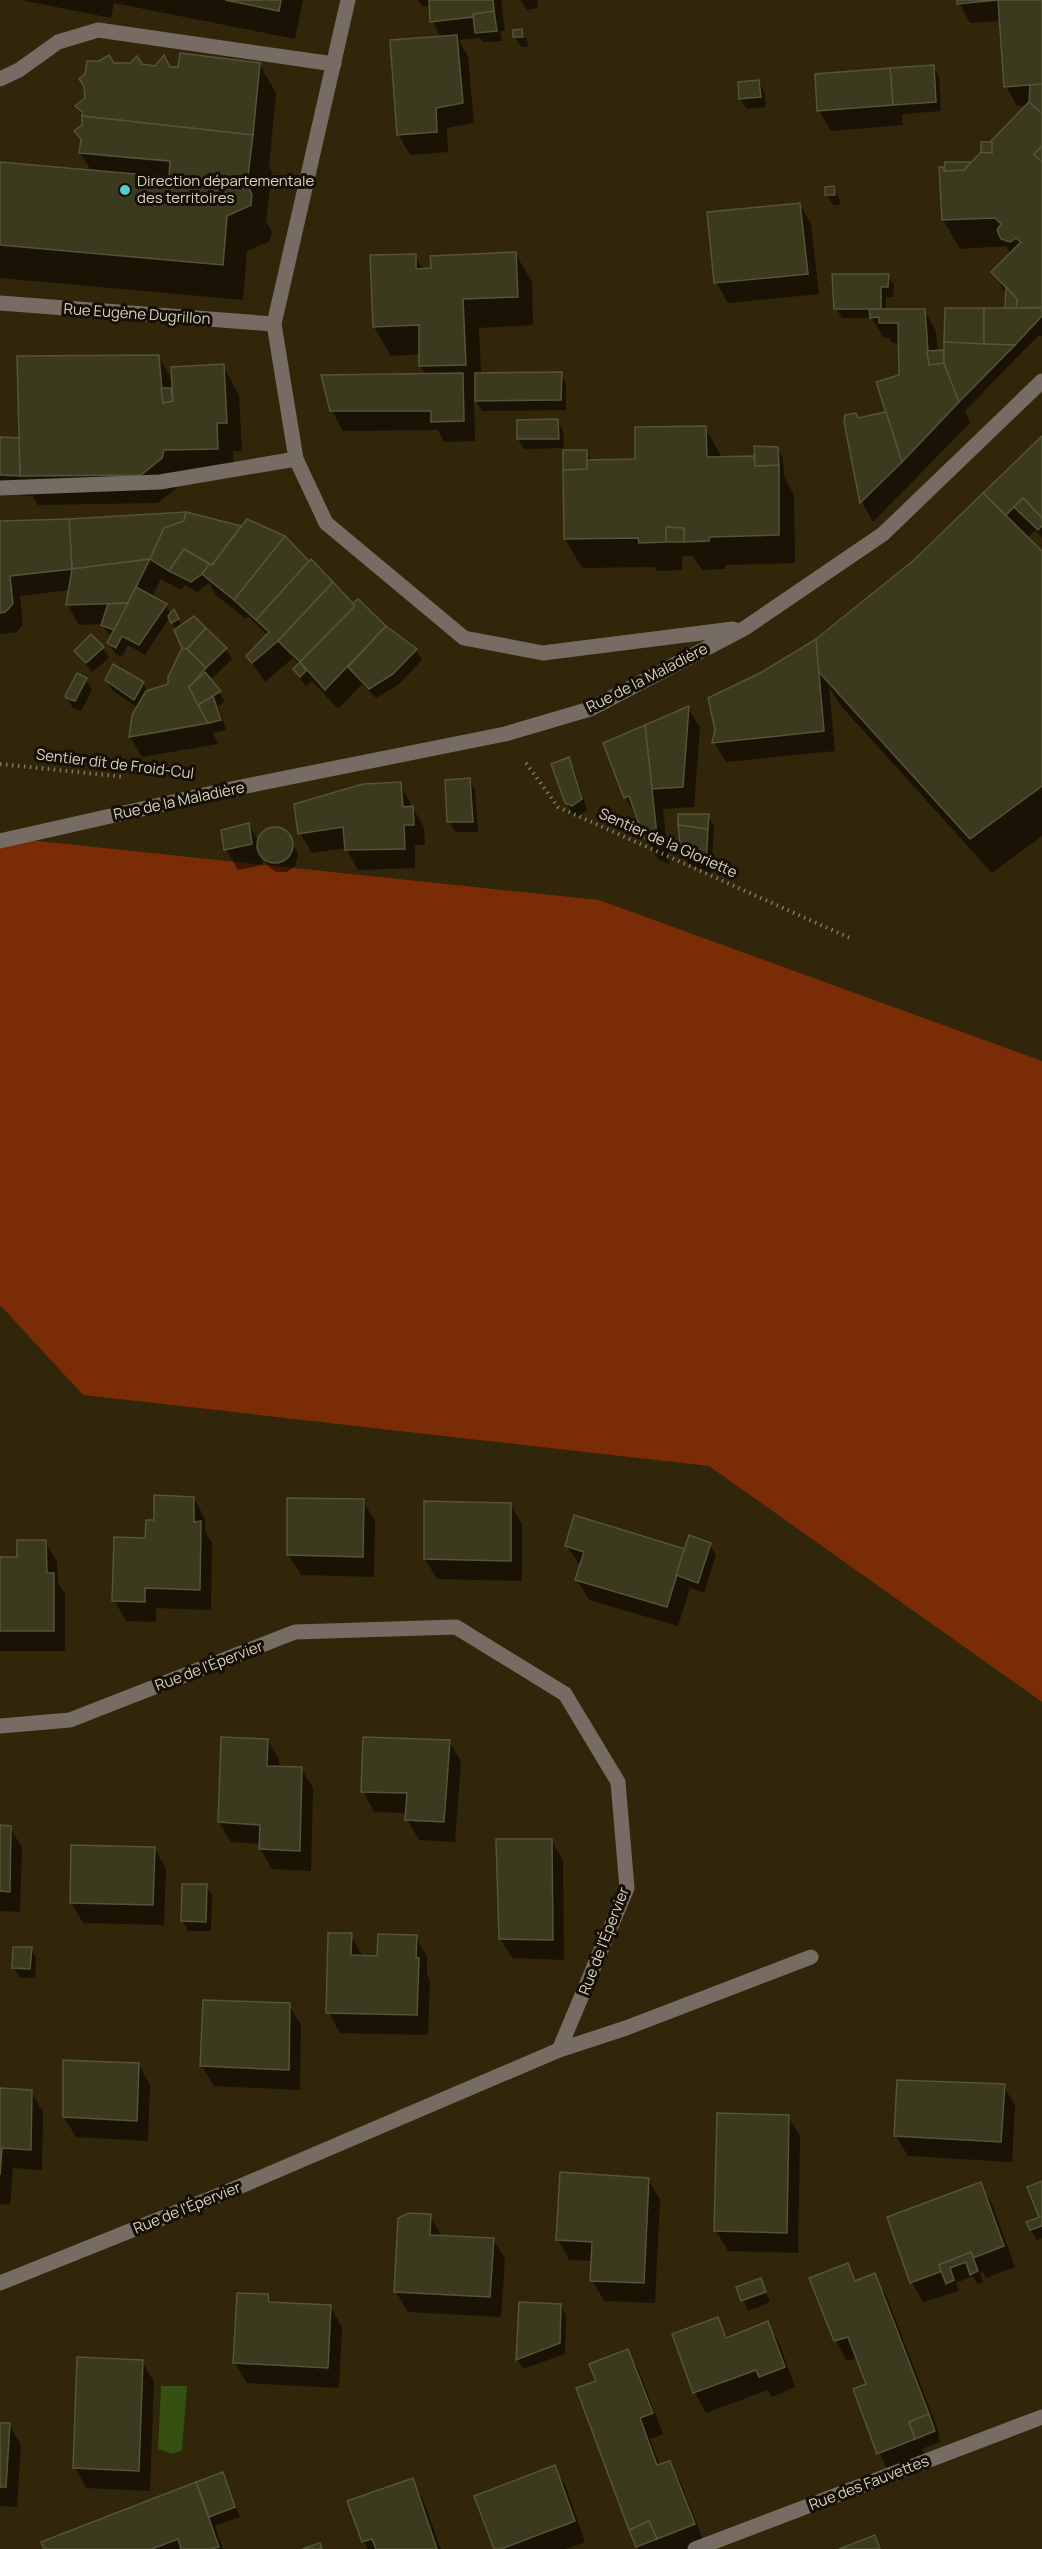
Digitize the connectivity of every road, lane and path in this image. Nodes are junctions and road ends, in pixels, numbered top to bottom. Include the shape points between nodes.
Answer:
1 (348, 0) edge
2 (334, 64) junction
3 (0, 79) edge
4 (0, 303) edge
5 (274, 324) junction
6 (1042, 381) edge
7 (296, 459) junction
8 (0, 488) edge
9 (745, 628) junction
10 (505, 734) junction
11 (0, 764) edge
12 (136, 779) dead end
13 (0, 841) edge
14 (850, 938) dead end
15 (0, 1726) edge
16 (811, 1957) dead end
17 (559, 2050) junction
18 (0, 2283) edge
19 (1042, 2417) edge
20 (695, 2549) edge

1 - 2 street
2 - 3 street via 98,30 58,42
2 - 5 street
4 - 5 street, Rue Eugène Dugrillon
5 - 7 street
6 - 9 street, Rue de la Maladière via 883,534
7 - 8 street via 160,482
7 - 9 street via 326,523 464,638 543,653
9 - 10 street, Rue de la Maladière via 590,709
10 - 13 street, Rue de la Maladière
10 - 14 path, Sentier de la Gloriette via 558,807
11 - 12 path, Sentier dit de Froid-Cul
15 - 17 street, Rue de l'Épervier via 70,1720 295,1632 456,1627 566,1694 618,1782 627,1887
16 - 17 street
17 - 18 street, Rue de l'Épervier via 222,2194
19 - 20 street, Rue des Fauvettes

